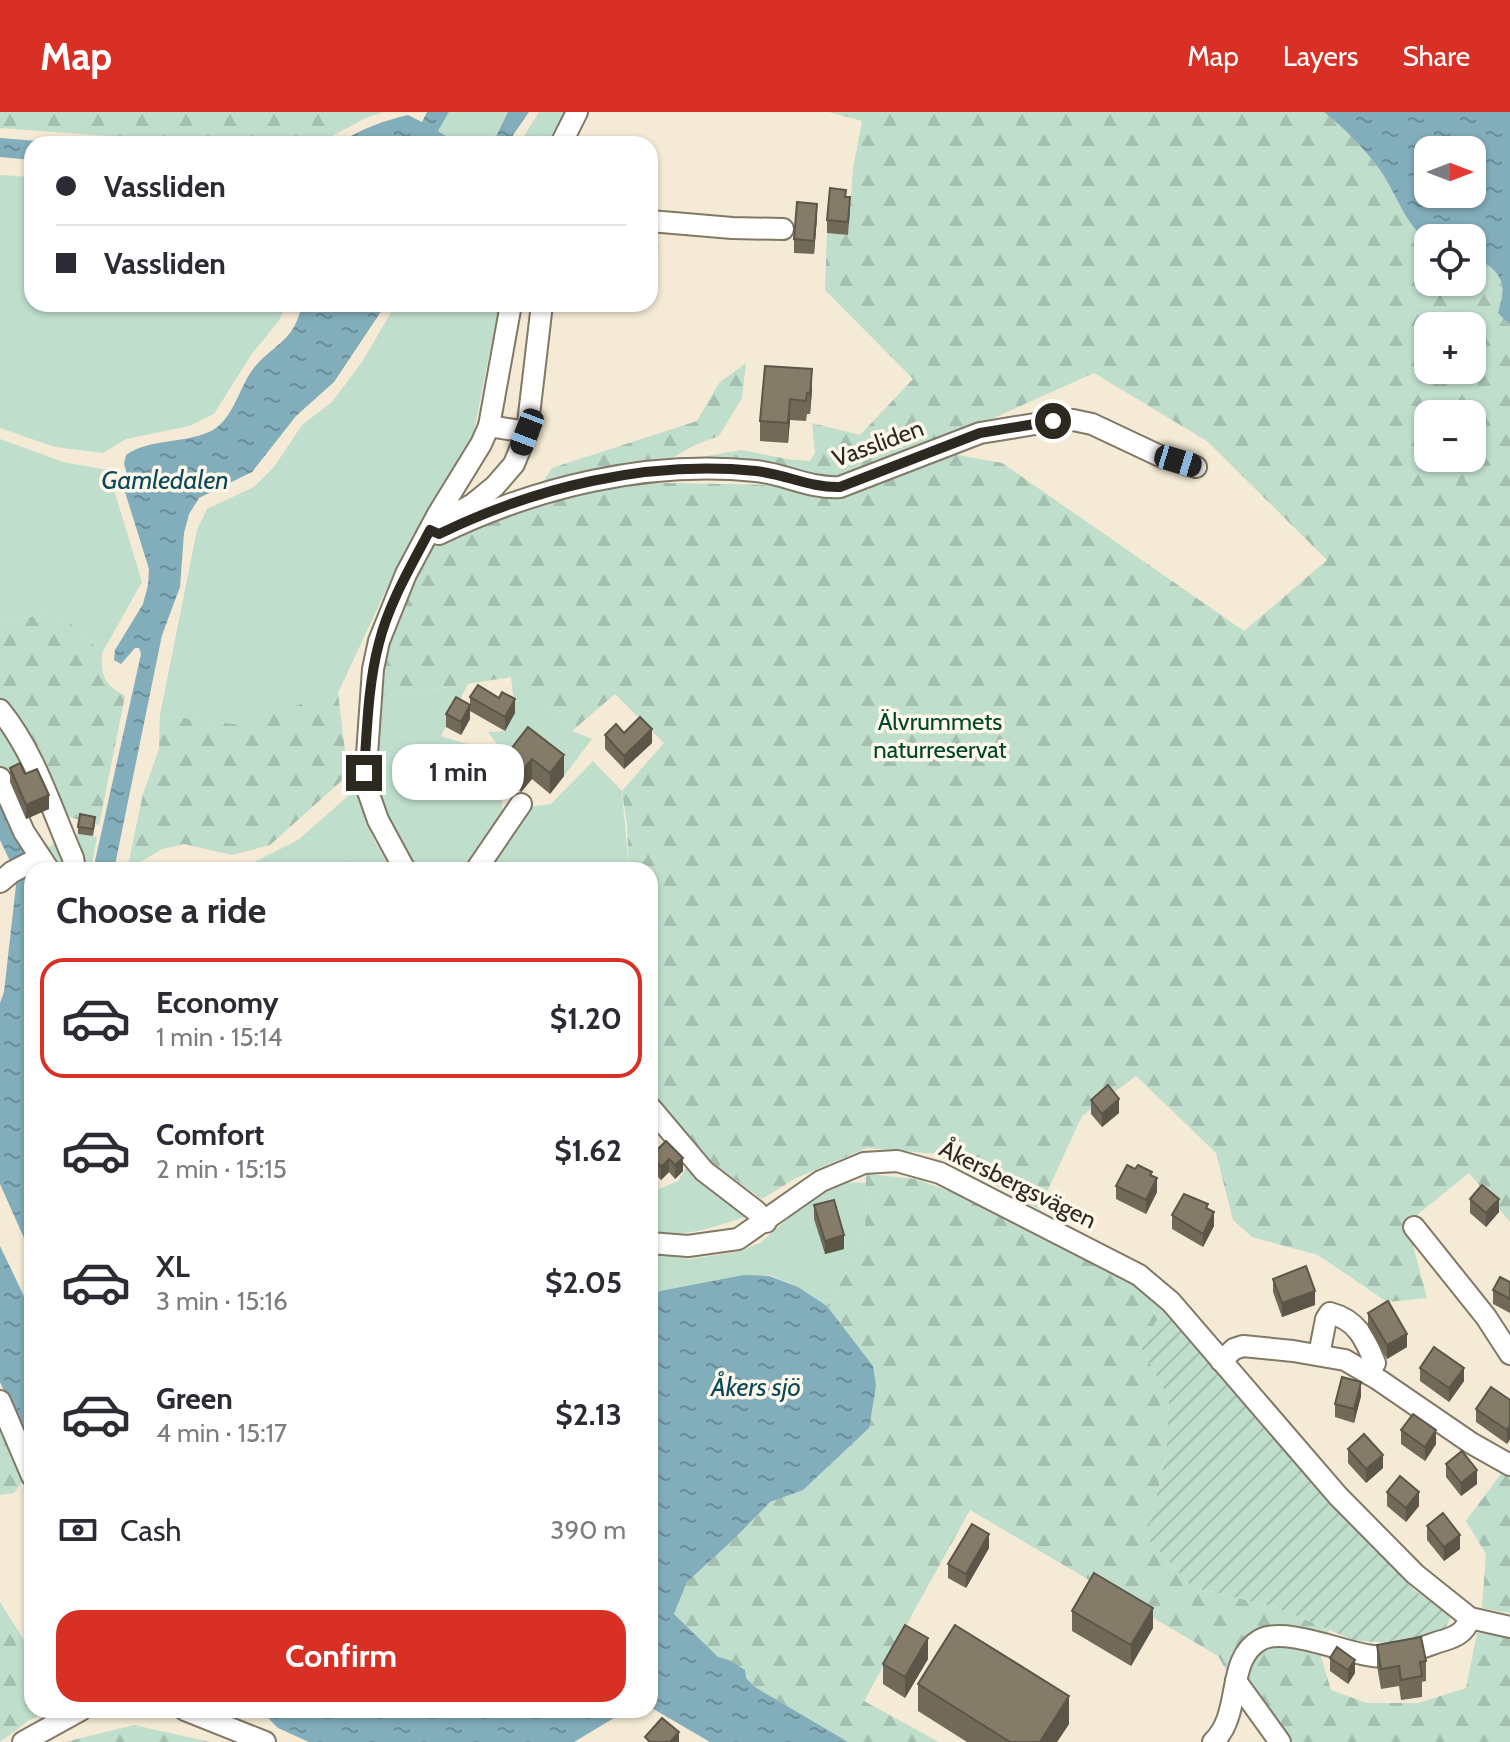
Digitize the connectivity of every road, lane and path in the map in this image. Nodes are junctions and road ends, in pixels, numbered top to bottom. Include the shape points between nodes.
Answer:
1 (577, 112) edge
2 (565, 136) edge
3 (658, 222) edge
4 (783, 229) dead end
5 (510, 312) edge
6 (541, 312) edge
7 (489, 426) junction
8 (527, 432) junction
9 (1196, 467) dead end
10 (434, 522) junction
11 (0, 710) edge
12 (0, 778) edge
13 (521, 804) dead end
14 (40, 862) edge
15 (74, 862) edge
16 (401, 862) edge
17 (481, 862) edge
18 (658, 1116) edge
19 (766, 1222) junction
20 (1414, 1227) dead end
21 (658, 1244) edge
22 (1510, 1354) edge
23 (1319, 1355) junction
24 (1221, 1361) junction
25 (1369, 1374) junction
26 (0, 1401) edge
27 (24, 1457) edge
28 (1510, 1465) edge
29 (1470, 1618) junction
30 (1510, 1627) edge
31 (1236, 1681) junction
32 (66, 1718) edge
33 (205, 1718) edge
34 (23, 1742) edge
35 (265, 1742) edge
36 (1213, 1742) edge
37 (1280, 1742) edge

1 - 2 street
3 - 4 street
5 - 7 street
6 - 8 street
7 - 8 street
7 - 10 street
8 - 10 street via 514,464 495,486 473,504
9 - 10 street, Vassliden via 1073,420 980,433 840,487 817,487 758,471 659,470 556,490 439,534
10 - 16 street via 406,574 373,669 366,791
11 - 15 street via 36,769
12 - 14 street
13 - 17 street
18 - 19 street via 704,1171
19 - 21 street, Åkersbergsvägen via 738,1239 688,1246
19 - 24 street, Åkersbergsvägen via 821,1181 864,1163 897,1161 928,1167 1139,1275 1171,1302
20 - 22 street
23 - 24 street via 1243,1346
23 - 25 street via 1345,1360
23 - 25 street via 1326,1319 1330,1313 1342,1316 1366,1341 1375,1363
24 - 29 street, Åkersbergsvägen via 1338,1496 1415,1574
25 - 28 street
26 - 27 street
29 - 30 street, Åkersbergsvägen
29 - 31 street via 1454,1637 1399,1655 1375,1657 1300,1639 1261,1639 1240,1663
31 - 36 street via 1230,1716
31 - 37 street
32 - 34 street
33 - 35 street

